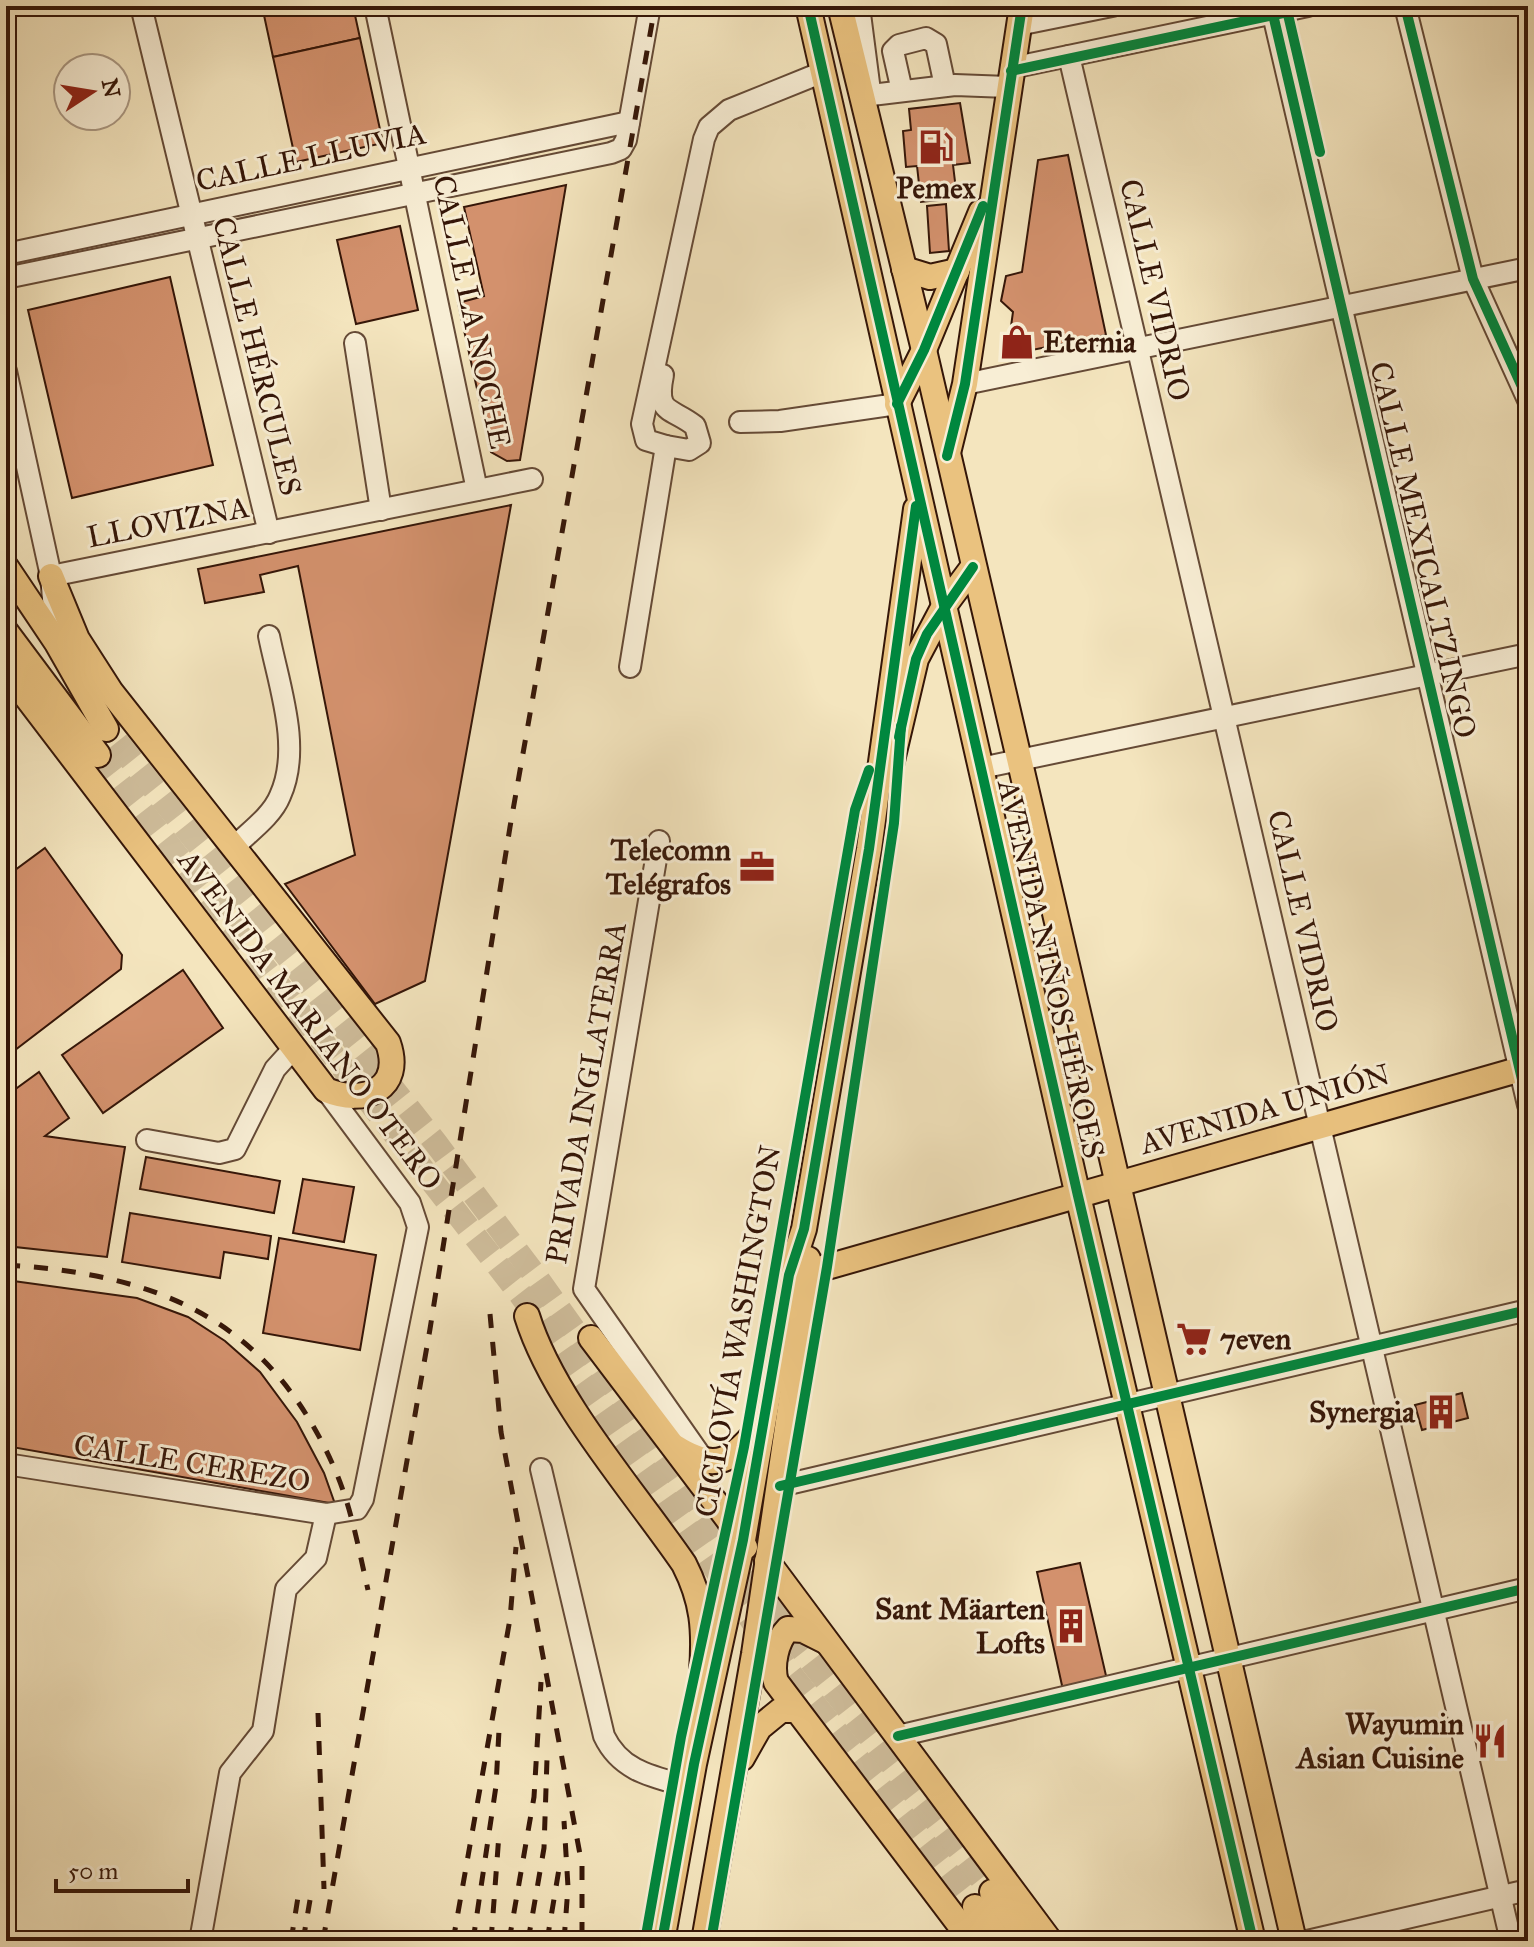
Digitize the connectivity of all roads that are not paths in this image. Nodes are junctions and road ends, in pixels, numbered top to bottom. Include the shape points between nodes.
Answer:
1 (141, 6) edge
2 (375, 6) edge
3 (650, 6) edge
4 (808, 6) edge
5 (840, 6) edge
6 (859, 6) edge
7 (1112, 6) edge
8 (1308, 6) edge
9 (1405, 6) edge
10 (1272, 10) edge
11 (1020, 16) edge
12 (1069, 56) junction
13 (823, 72) junction
14 (1010, 78) junction
15 (945, 86) junction
16 (902, 91) junction
17 (867, 96) junction
18 (629, 122) junction
19 (411, 168) junction
20 (993, 184) junction
21 (417, 192) junction
22 (191, 212) junction
23 (197, 239) junction
24 (6, 254) edge
25 (1528, 268) edge
26 (904, 269) junction
27 (957, 271) junction
28 (6, 278) edge
29 (1473, 279) junction
30 (667, 304) junction
31 (1341, 306) junction
32 (355, 343) dead end
33 (1137, 348) junction
34 (924, 350) junction
35 (6, 371) edge
36 (965, 384) junction
37 (1528, 400) edge
38 (897, 404) junction
39 (740, 422) dead end
40 (666, 446) junction
41 (947, 456) junction
42 (532, 479) dead end
43 (477, 490) junction
44 (918, 495) junction
45 (381, 510) junction
46 (269, 533) junction
47 (6, 567) edge
48 (973, 567) junction
49 (51, 576) junction
50 (6, 596) edge
51 (944, 606) junction
52 (6, 632) edge
53 (269, 636) dead end
54 (57, 643) junction
55 (1528, 654) edge
56 (630, 667) dead end
57 (6, 670) edge
58 (1428, 675) junction
59 (1224, 717) junction
60 (107, 742) junction
61 (1019, 760) junction
62 (981, 768) junction
63 (659, 841) dead end
64 (234, 847) junction
65 (869, 849) junction
66 (294, 1048) junction
67 (1524, 1069) edge
68 (326, 1090) junction
69 (1528, 1105) edge
70 (1320, 1127) junction
71 (147, 1140) dead end
72 (1119, 1184) junction
73 (1078, 1196) junction
74 (799, 1273) junction
75 (1528, 1310) edge
76 (527, 1316) dead end
77 (591, 1338) dead end
78 (1371, 1347) junction
79 (1168, 1395) junction
80 (1127, 1404) junction
81 (762, 1425) junction
82 (666, 1441) junction
83 (705, 1462) junction
84 (6, 1464) edge
85 (541, 1469) dead end
86 (780, 1486) junction
87 (363, 1499) joint
88 (326, 1514) junction
89 (743, 1540) junction
90 (767, 1561) junction
91 (1528, 1588) edge
92 (1433, 1610) junction
93 (826, 1641) junction
94 (1229, 1659) junction
95 (1189, 1668) junction
96 (748, 1688) junction
97 (795, 1710) junction
98 (898, 1736) junction
99 (692, 1775) junction
100 (726, 1809) junction
101 (1528, 1890) edge
102 (1500, 1896) junction
103 (969, 1914) edge
104 (200, 1941) edge
105 (662, 1941) edge
106 (704, 1941) edge
107 (972, 1941) edge
108 (1000, 1941) edge
109 (1029, 1941) edge
110 (1050, 1941) edge
111 (1253, 1941) edge
112 (1294, 1941) edge
113 (1307, 1941) edge
114 (1511, 1941) edge

1 - 22 street, CALLE HÉRCULES
2 - 19 street, CALLE LA NOCHE
3 - 18 street
4 - 13 main road, AVENIDA NIÑOS HÉROES
5 - 17 main road, AVENIDA NIÑOS HÉROES
6 - 17 street
7 - 11 street
8 - 10 street
9 - 29 street
10 - 12 street
10 - 31 street, CALLE MEXICALTZINGO
11 - 14 main road
12 - 14 street
12 - 33 street, CALLE VIDRIO
13 - 30 street via 729,110 709,127
13 - 38 main road, AVENIDA NIÑOS HÉROES
14 - 15 street
14 - 20 main road
15 - 16 street
15 - 16 street via 936,44 926,38 893,51
16 - 17 street
17 - 26 main road, AVENIDA NIÑOS HÉROES
18 - 19 street, CALLE LLUVIA
18 - 21 street, CALLE LLUVIA via 621,149
19 - 21 street, CALLE LA NOCHE
19 - 22 street, CALLE LLUVIA
20 - 27 main road
20 - 36 main road
21 - 23 street, CALLE LLUVIA
21 - 43 street, CALLE LA NOCHE
22 - 23 street, CALLE HÉRCULES
22 - 24 street, CALLE LLUVIA
23 - 28 street, CALLE LLUVIA
23 - 46 street, CALLE HÉRCULES
25 - 29 street
26 - 27 main road via 930,277
26 - 34 main road, AVENIDA NIÑOS HÉROES
27 - 34 main road
29 - 31 street
29 - 37 street
30 - 40 street via 642,433 646,440
30 - 40 street via 670,338 661,401 668,412 695,426 700,443 689,450
31 - 33 street
31 - 58 street, CALLE MEXICALTZINGO
32 - 45 street
33 - 36 street
33 - 59 street, CALLE VIDRIO
34 - 38 main road
34 - 41 main road, AVENIDA NIÑOS HÉROES
35 - 49 street
36 - 41 main road
38 - 39 street
38 - 44 main road, AVENIDA NIÑOS HÉROES
40 - 56 street
41 - 48 main road, AVENIDA NIÑOS HÉROES
42 - 43 street, LLOVIZNA
43 - 45 street, LLOVIZNA
44 - 51 main road, AVENIDA NIÑOS HÉROES
44 - 65 main road
45 - 46 street, LLOVIZNA
46 - 49 street, LLOVIZNA
47 - 54 main road
48 - 51 main road
48 - 61 main road, AVENIDA NIÑOS HÉROES
49 - 54 street
49 - 64 main road via 89,660
50 - 60 main road
51 - 62 main road, AVENIDA NIÑOS HÉROES
51 - 65 main road via 916,659
52 - 60 main road
53 - 64 street via 290,764 279,799
54 - 60 main road
55 - 58 street
57 - 66 main road, AVENIDA MARIANO OTERO
58 - 59 street
58 - 67 street, CALLE MEXICALTZINGO
59 - 61 street
59 - 70 street, CALLE VIDRIO
61 - 62 street
61 - 72 main road, AVENIDA NIÑOS HÉROES
62 - 73 main road, AVENIDA NIÑOS HÉROES
63 - 83 street, PRIVADA INGLATERRA via 584,1289
64 - 68 main road via 388,1043 392,1068 382,1087 356,1097
65 - 74 main road
66 - 68 main road, AVENIDA MARIANO OTERO
66 - 71 street via 275,1069 235,1149 219,1153
67 - 69 street, CALLE MEXICALTZINGO
67 - 70 main road, AVENIDA UNIÓN
68 - 87 street, AVENIDA MARIANO OTERO via 410,1203 418,1227
70 - 72 main road, AVENIDA UNIÓN
70 - 78 street, CALLE VIDRIO
72 - 73 main road, AVENIDA UNIÓN
72 - 79 main road, AVENIDA NIÑOS HÉROES
73 - 74 main road, AVENIDA UNIÓN
73 - 80 main road, AVENIDA NIÑOS HÉROES
74 - 81 main road
74 - 86 main road
75 - 78 street
76 - 99 main road via 568,1399 695,1585 705,1629
77 - 82 main road
78 - 79 street
78 - 92 street, CALLE VIDRIO
79 - 80 street
79 - 94 main road, AVENIDA NIÑOS HÉROES
80 - 86 street
80 - 95 main road, AVENIDA NIÑOS HÉROES
81 - 83 main road via 735,1455
81 - 89 main road
82 - 83 main road
82 - 89 main road
84 - 88 street, CALLE CEREZO
85 - 99 street via 607,1744 633,1770
86 - 90 main road
87 - 88 street, CALLE CEREZO via 350,1513
88 - 104 street via 316,1558 286,1589 263,1731 230,1773
89 - 96 main road via 749,1577 742,1647
89 - 99 main road
90 - 93 main road
90 - 96 main road
91 - 92 street
92 - 94 street
92 - 102 street, CALLE VIDRIO
93 - 97 main road via 795,1628 783,1634 774,1676
93 - 98 main road
94 - 95 street
94 - 112 main road, AVENIDA NIÑOS HÉROES
95 - 98 street
95 - 111 main road, AVENIDA NIÑOS HÉROES
96 - 100 main road
97 - 100 main road via 781,1710 752,1737
97 - 103 main road
98 - 110 main road
99 - 105 main road
100 - 106 main road
101 - 102 street
102 - 113 street
102 - 114 street, CALLE VIDRIO
103 - 107 main road
103 - 108 main road
103 - 109 main road

